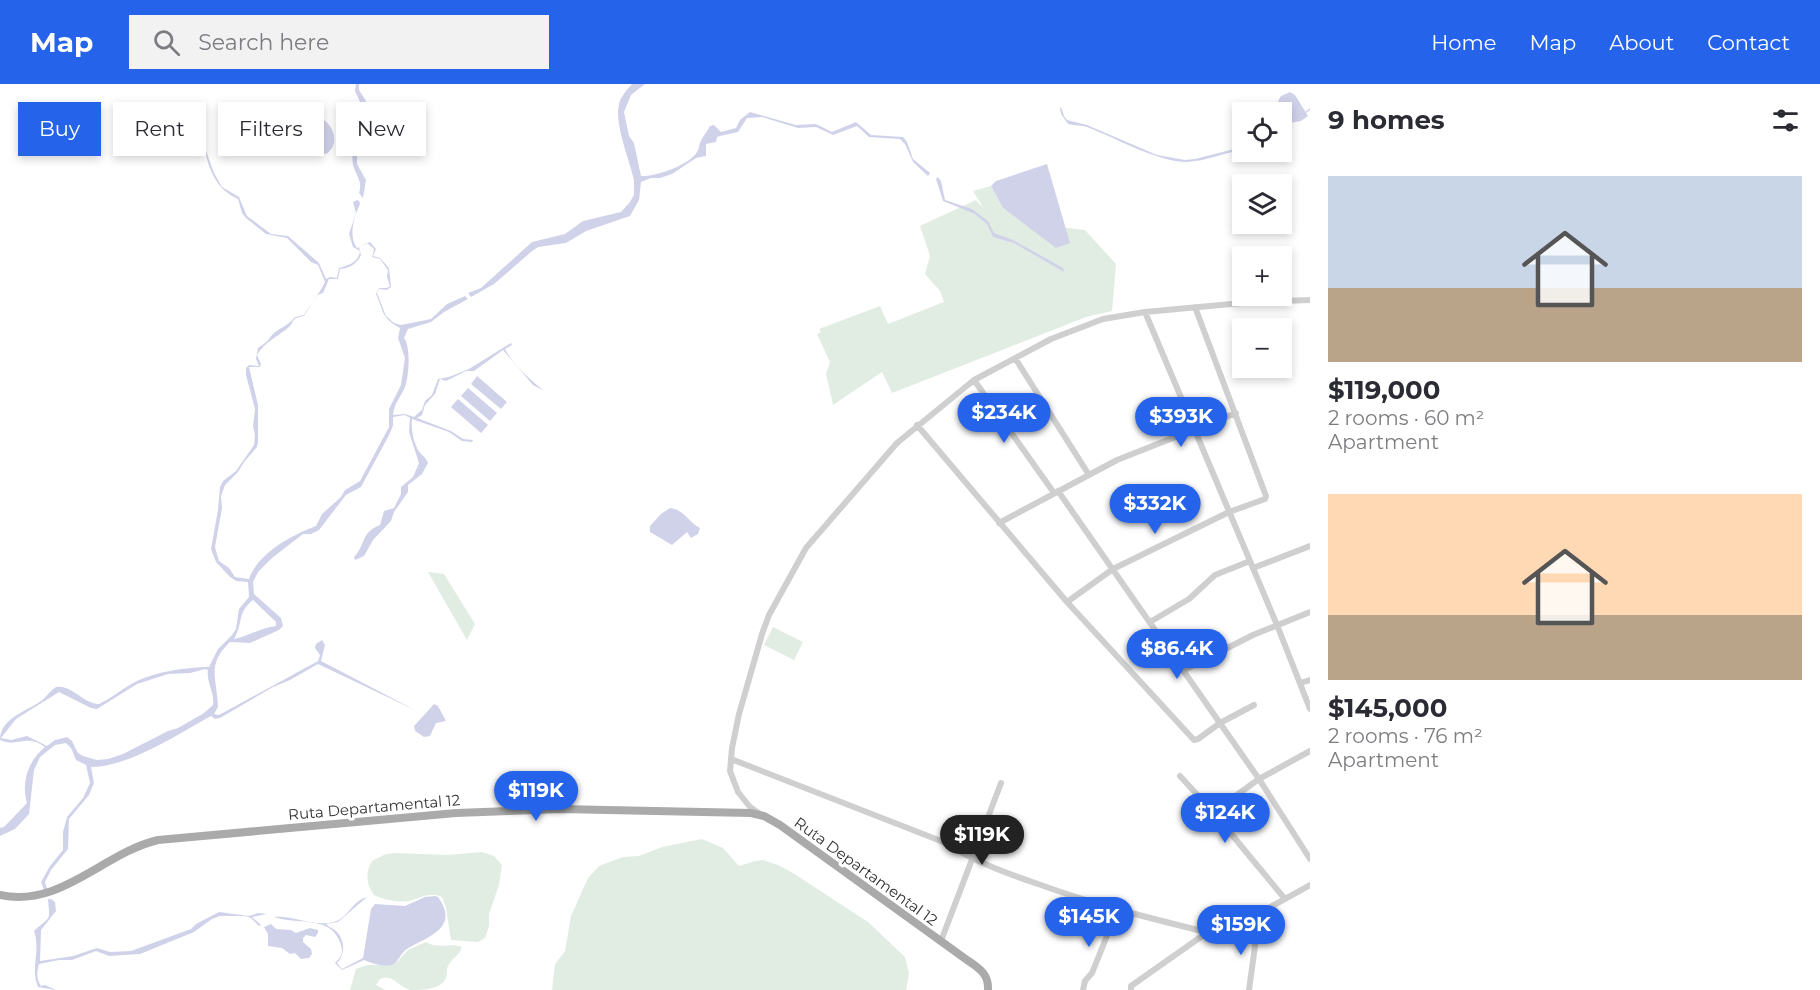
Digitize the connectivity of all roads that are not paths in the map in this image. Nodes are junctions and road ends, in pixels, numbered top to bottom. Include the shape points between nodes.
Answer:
1 (1310, 300) edge
2 (1195, 307) junction
3 (1144, 312) junction
4 (1015, 358) junction
5 (974, 380) junction
6 (1236, 413) junction
7 (917, 425) junction
8 (1194, 430) junction
9 (1089, 475) junction
10 (1056, 492) junction
11 (1229, 512) junction
12 (999, 523) junction
13 (1310, 546) edge
14 (1250, 561) junction
15 (1253, 568) junction
16 (1113, 569) junction
17 (1067, 602) junction
18 (1310, 612) edge
19 (1150, 622) junction
20 (1277, 625) junction
21 (1184, 670) junction
22 (1310, 680) edge
23 (1300, 683) junction
24 (1254, 705) dead end
25 (1310, 709) edge
26 (1220, 723) junction
27 (1310, 751) edge
28 (730, 759) junction
29 (1180, 776) dead end
30 (1259, 779) junction
31 (1001, 783) dead end
32 (1214, 812) junction
33 (764, 816) junction
34 (972, 859) junction
35 (1310, 859) edge
36 (1310, 885) edge
37 (0, 895) edge
38 (1285, 899) junction
39 (1117, 911) junction
40 (1257, 922) junction
41 (1206, 932) junction
42 (941, 941) junction
43 (988, 990) edge
44 (1083, 990) edge
45 (1131, 990) edge
46 (1250, 990) edge

1 - 2 street
2 - 3 street
2 - 6 street
3 - 4 street via 1103,319
3 - 8 street
4 - 5 street
4 - 9 street
5 - 7 street
5 - 10 street
6 - 8 street
6 - 11 street via 1266,496
7 - 12 street
7 - 28 street via 884,457 798,558 762,634
8 - 9 street
8 - 11 street
9 - 10 street
10 - 12 street
10 - 16 street
11 - 14 street
11 - 16 street
12 - 17 street
13 - 15 street
14 - 15 street
14 - 19 street via 1215,575 1189,599
15 - 20 street
16 - 17 street
16 - 19 street
17 - 26 street via 1194,740
18 - 20 street
19 - 21 street
20 - 21 street
20 - 23 street
21 - 26 street
22 - 23 street
23 - 25 street
24 - 26 street
26 - 30 street
27 - 30 street
28 - 33 street via 738,792
28 - 34 street via 946,843
29 - 32 street
30 - 32 street
30 - 35 street
31 - 34 street
32 - 38 street
33 - 37 main road, Ruta Departamental 12 via 527,810 169,838 147,842 54,892 20,898
33 - 42 main road, Ruta Departamental 12
34 - 39 street
34 - 42 street
36 - 38 street
38 - 40 street via 1265,910
39 - 41 street
39 - 44 street
40 - 41 street via 1222,915
40 - 46 street
41 - 45 street via 1131,986
42 - 43 main road, Ruta Departamental 12 via 984,973

